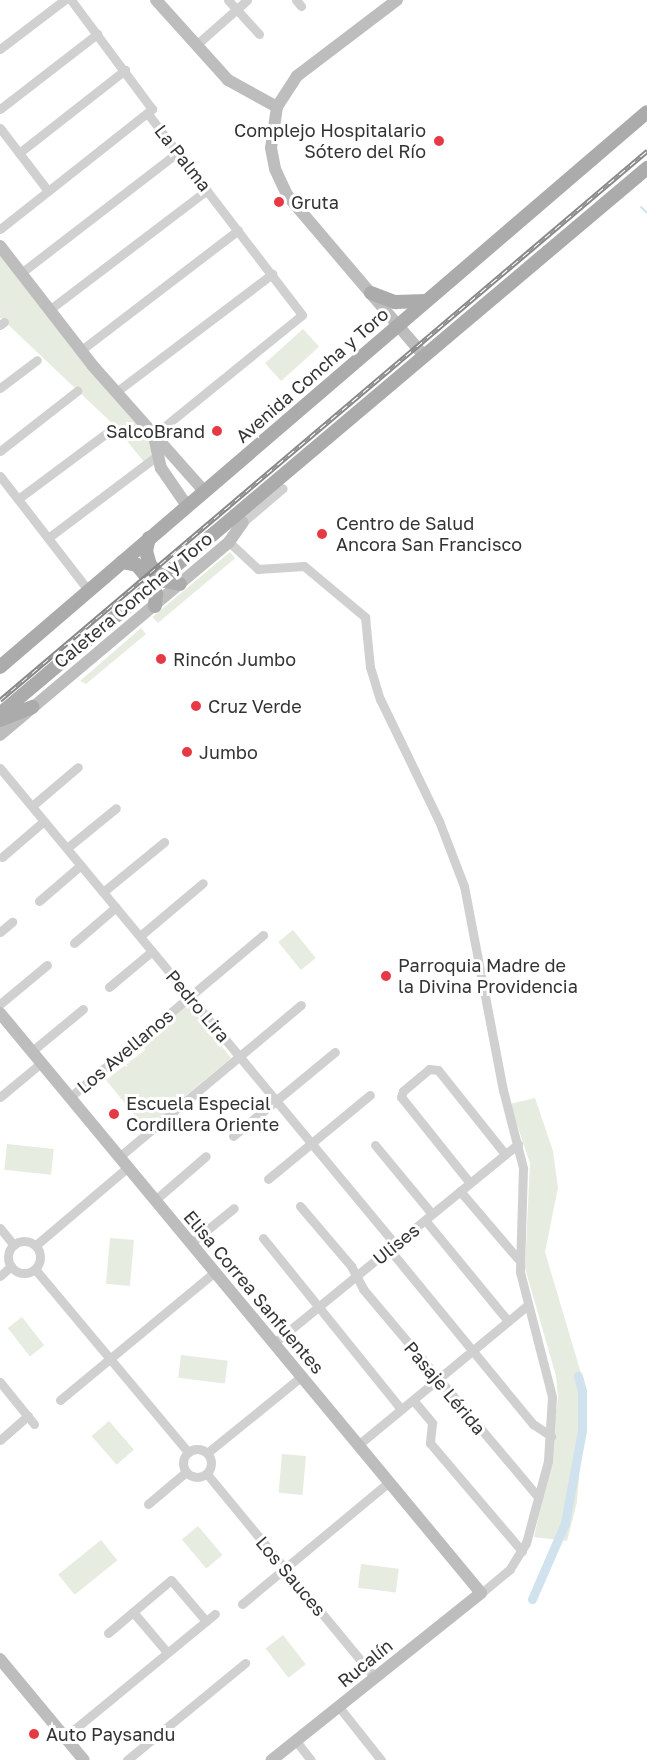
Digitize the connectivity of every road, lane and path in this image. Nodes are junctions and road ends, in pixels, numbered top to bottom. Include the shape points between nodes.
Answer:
1 (63, 0) edge
2 (71, 0) edge
3 (156, 0) edge
4 (228, 0) edge
5 (247, 0) edge
6 (397, 0) edge
7 (237, 9) junction
8 (97, 34) junction
9 (259, 34) dead end
10 (196, 45) junction
11 (0, 49) edge
12 (125, 70) junction
13 (277, 107) junction
14 (0, 109) edge
15 (647, 112) edge
16 (148, 114) junction
17 (0, 128) edge
18 (19, 153) junction
19 (176, 154) junction
20 (647, 168) edge
21 (647, 177) edge
22 (207, 190) junction
23 (48, 191) junction
24 (618, 193) junction
25 (0, 229) edge
26 (238, 230) junction
27 (0, 246) edge
28 (21, 273) junction
29 (272, 274) junction
30 (371, 293) junction
31 (426, 301) junction
32 (49, 310) junction
33 (398, 325) junction
34 (80, 351) junction
35 (424, 356) junction
36 (37, 360) dead end
37 (0, 388) edge
38 (77, 390) dead end
39 (116, 392) junction
40 (112, 429) dead end
41 (154, 435) junction
42 (0, 451) edge
43 (158, 456) junction
44 (299, 462) junction
45 (0, 476) edge
46 (284, 488) joint
47 (204, 491) junction
48 (18, 499) junction
49 (258, 501) junction
50 (187, 506) junction
51 (243, 522) joint
52 (48, 538) junction
53 (149, 538) junction
54 (229, 542) junction
55 (122, 562) junction
56 (157, 582) junction
57 (180, 585) junction
58 (88, 590) junction
59 (154, 606) junction
60 (0, 667) edge
61 (33, 707) junction
62 (0, 714) edge
63 (0, 720) edge
64 (0, 735) edge
65 (78, 767) dead end
66 (0, 768) edge
67 (9, 778) junction
68 (0, 786) edge
69 (32, 806) junction
70 (116, 808) dead end
71 (44, 821) junction
72 (164, 842) dead end
73 (67, 848) junction
74 (2, 857) dead end
75 (81, 865) junction
76 (203, 883) dead end
77 (103, 892) junction
78 (39, 901) dead end
79 (116, 908) junction
80 (12, 922) dead end
81 (0, 932) edge
82 (263, 935) dead end
83 (140, 936) junction
84 (74, 943) dead end
85 (152, 951) junction
86 (47, 965) dead end
87 (109, 987) dead end
88 (189, 996) junction
89 (0, 1004) edge
90 (301, 1005) dead end
91 (83, 1009) dead end
92 (0, 1013) edge
93 (32, 1051) junction
94 (335, 1052) dead end
95 (240, 1057) junction
96 (41, 1063) junction
97 (370, 1095) dead end
98 (0, 1097) edge
99 (70, 1097) junction
100 (276, 1101) junction
101 (233, 1136) dead end
102 (312, 1143) junction
103 (518, 1144) junction
104 (375, 1145) dead end
105 (505, 1154) junction
106 (206, 1156) dead end
107 (119, 1157) junction
108 (128, 1167) junction
109 (268, 1179) dead end
110 (470, 1183) junction
111 (460, 1191) junction
112 (155, 1200) junction
113 (300, 1206) dead end
114 (234, 1208) dead end
115 (428, 1217) junction
116 (0, 1228) edge
117 (262, 1238) dead end
118 (191, 1243) junction
119 (14, 1245) junction
120 (36, 1245) junction
121 (392, 1247) junction
122 (518, 1259) junction
123 (11, 1266) junction
124 (35, 1269) junction
125 (215, 1272) junction
126 (0, 1276) edge
127 (356, 1276) junction
128 (528, 1305) junction
129 (319, 1307) junction
130 (508, 1322) junction
131 (274, 1343) junction
132 (472, 1351) junction
133 (109, 1359) junction
134 (301, 1377) junction
135 (438, 1379) junction
136 (0, 1382) edge
137 (60, 1400) dead end
138 (413, 1400) junction
139 (401, 1409) junction
140 (551, 1436) junction
141 (0, 1440) edge
142 (358, 1445) junction
143 (188, 1452) junction
144 (207, 1453) junction
145 (186, 1472) junction
146 (207, 1474) junction
147 (388, 1482) junction
148 (538, 1497) junction
149 (148, 1504) dead end
150 (522, 1551) junction
151 (284, 1569) junction
152 (481, 1593) junction
153 (242, 1604) dead end
154 (133, 1612) junction
155 (215, 1614) dead end
156 (206, 1621) junction
157 (108, 1633) dead end
158 (166, 1652) junction
159 (1, 1661) edge
160 (245, 1663) dead end
161 (375, 1678) junction
162 (339, 1707) junction
163 (65, 1737) junction
164 (296, 1741) junction
165 (81, 1759) edge
166 (127, 1760) edge
167 (272, 1760) edge
168 (311, 1760) edge
169 (381, 1760) edge

1 - 11 street
2 - 8 street, La Palma
3 - 10 street
4 - 7 street
5 - 7 street
6 - 13 street via 304,69
7 - 9 street
7 - 10 street
8 - 12 street, La Palma
8 - 14 street
10 - 13 street via 228,80
12 - 16 street, La Palma via 151,104
12 - 18 street
13 - 30 street via 271,148 282,187
15 - 31 main road, Avenida Concha y Toro
16 - 19 street, La Palma
16 - 23 street
17 - 18 street
18 - 23 street
19 - 22 street, La Palma
19 - 28 street
20 - 24 main road
21 - 24 street
22 - 26 street, La Palma
22 - 32 street
23 - 25 street
24 - 35 main road
26 - 29 street, La Palma
26 - 34 street
27 - 28 street
28 - 32 street
29 - 39 street
29 - 41 street, La Palma via 302,317
30 - 31 main road via 395,302
30 - 33 street
31 - 33 main road, Avenida Concha y Toro
32 - 34 street
33 - 35 street
33 - 47 main road, Avenida Concha y Toro
34 - 39 street
35 - 44 main road
36 - 37 street
38 - 42 street
39 - 41 street
40 - 48 street
41 - 43 street
41 - 47 street
43 - 50 street via 163,472
43 - 52 street
44 - 46 main road
44 - 49 main road
45 - 48 street
46 - 49 street
47 - 50 main road, Avenida Concha y Toro
48 - 52 street
49 - 51 main road
49 - 56 main road
50 - 53 main road, Avenida Concha y Toro
51 - 54 street, Caletera Concha y Toro
52 - 58 street
53 - 55 main road, Avenida Concha y Toro
53 - 56 main road via 147,560
54 - 57 street, Caletera Concha y Toro
54 - 103 street via 258,569 304,567 367,621 370,667 380,699 435,810 464,886 503,1090
55 - 56 main road via 137,565
55 - 58 main road, Avenida Concha y Toro
56 - 57 main road
56 - 59 main road
56 - 62 main road
57 - 59 street, Caletera Concha y Toro
58 - 60 main road, Avenida Concha y Toro
59 - 61 street, Caletera Concha y Toro
61 - 63 main road
61 - 64 street, Caletera Concha y Toro
65 - 69 street
66 - 67 street, Pedro Lira
67 - 68 street
67 - 69 street, Pedro Lira
69 - 71 street, Pedro Lira
70 - 73 street
71 - 73 street, Pedro Lira
71 - 74 street
72 - 77 street
73 - 75 street, Pedro Lira
75 - 77 street, Pedro Lira
75 - 78 street
76 - 83 street
77 - 79 street, Pedro Lira
79 - 83 street, Pedro Lira
79 - 84 street
80 - 81 street
82 - 88 street, Los Avellanos
83 - 85 street, Pedro Lira
85 - 87 street
85 - 88 street, Pedro Lira
86 - 89 street
88 - 95 street, Pedro Lira
88 - 99 street, Los Avellanos
90 - 95 street
91 - 93 street
92 - 93 street, Elisa Correa Sanfuentes
93 - 96 street, Elisa Correa Sanfuentes
94 - 100 street
95 - 100 street, Pedro Lira
95 - 107 street
96 - 98 street
96 - 99 street, Elisa Correa Sanfuentes
97 - 102 street
99 - 107 street, Elisa Correa Sanfuentes
100 - 101 street
100 - 102 street, Pedro Lira
102 - 109 street
102 - 121 street, Pedro Lira
103 - 105 street, Ulises
103 - 122 street via 524,1180
104 - 115 street
105 - 110 street, Ulises
105 - 110 street via 436,1069 429,1069 401,1095
106 - 112 street
107 - 108 street, Elisa Correa Sanfuentes
108 - 112 street, Elisa Correa Sanfuentes
108 - 120 street
110 - 111 street, Ulises
111 - 115 street, Ulises
111 - 122 street
112 - 118 street, Elisa Correa Sanfuentes
113 - 127 street, Pasaje Lérida
114 - 118 street
115 - 121 street, Ulises
115 - 130 street
116 - 119 street
117 - 129 street
118 - 125 street, Elisa Correa Sanfuentes
119 - 120 street via 26,1241
119 - 123 street via 8,1256
120 - 124 street via 40,1261
121 - 127 street, Ulises
121 - 132 street, Pedro Lira
122 - 128 street
123 - 124 street via 20,1272
123 - 126 street
124 - 133 street
125 - 131 street, Elisa Correa Sanfuentes
125 - 133 street
127 - 129 street, Ulises
127 - 135 street, Pasaje Lérida
128 - 130 street
128 - 140 street via 550,1381
129 - 131 street, Ulises
129 - 139 street
130 - 132 street
131 - 134 street, Elisa Correa Sanfuentes
132 - 135 street
132 - 140 street, Pedro Lira via 533,1424
133 - 137 street
133 - 143 street
134 - 142 street, Elisa Correa Sanfuentes
134 - 144 street
135 - 138 street
135 - 148 street, Pasaje Lérida
136 - 141 street via 31,1420
138 - 139 street
138 - 150 street via 432,1423 430,1443
139 - 142 street
140 - 148 street
142 - 147 street, Elisa Correa Sanfuentes
143 - 144 street via 196,1449
143 - 145 street via 183,1463
144 - 146 street via 212,1463
145 - 146 street via 197,1478
145 - 149 street
146 - 151 street, Los Sauces
147 - 151 street
147 - 152 street, Elisa Correa Sanfuentes
148 - 150 street
150 - 152 street via 510,1569
151 - 153 street
151 - 161 street, Los Sauces
152 - 161 street, Rucalín
154 - 156 street via 171,1580
154 - 157 street
154 - 158 street
155 - 156 street
156 - 158 street
158 - 163 street
159 - 163 street
160 - 166 street
161 - 162 street, Rucalín
162 - 164 street, Rucalín
162 - 169 street
163 - 165 street
164 - 167 street, Rucalín
164 - 168 street

